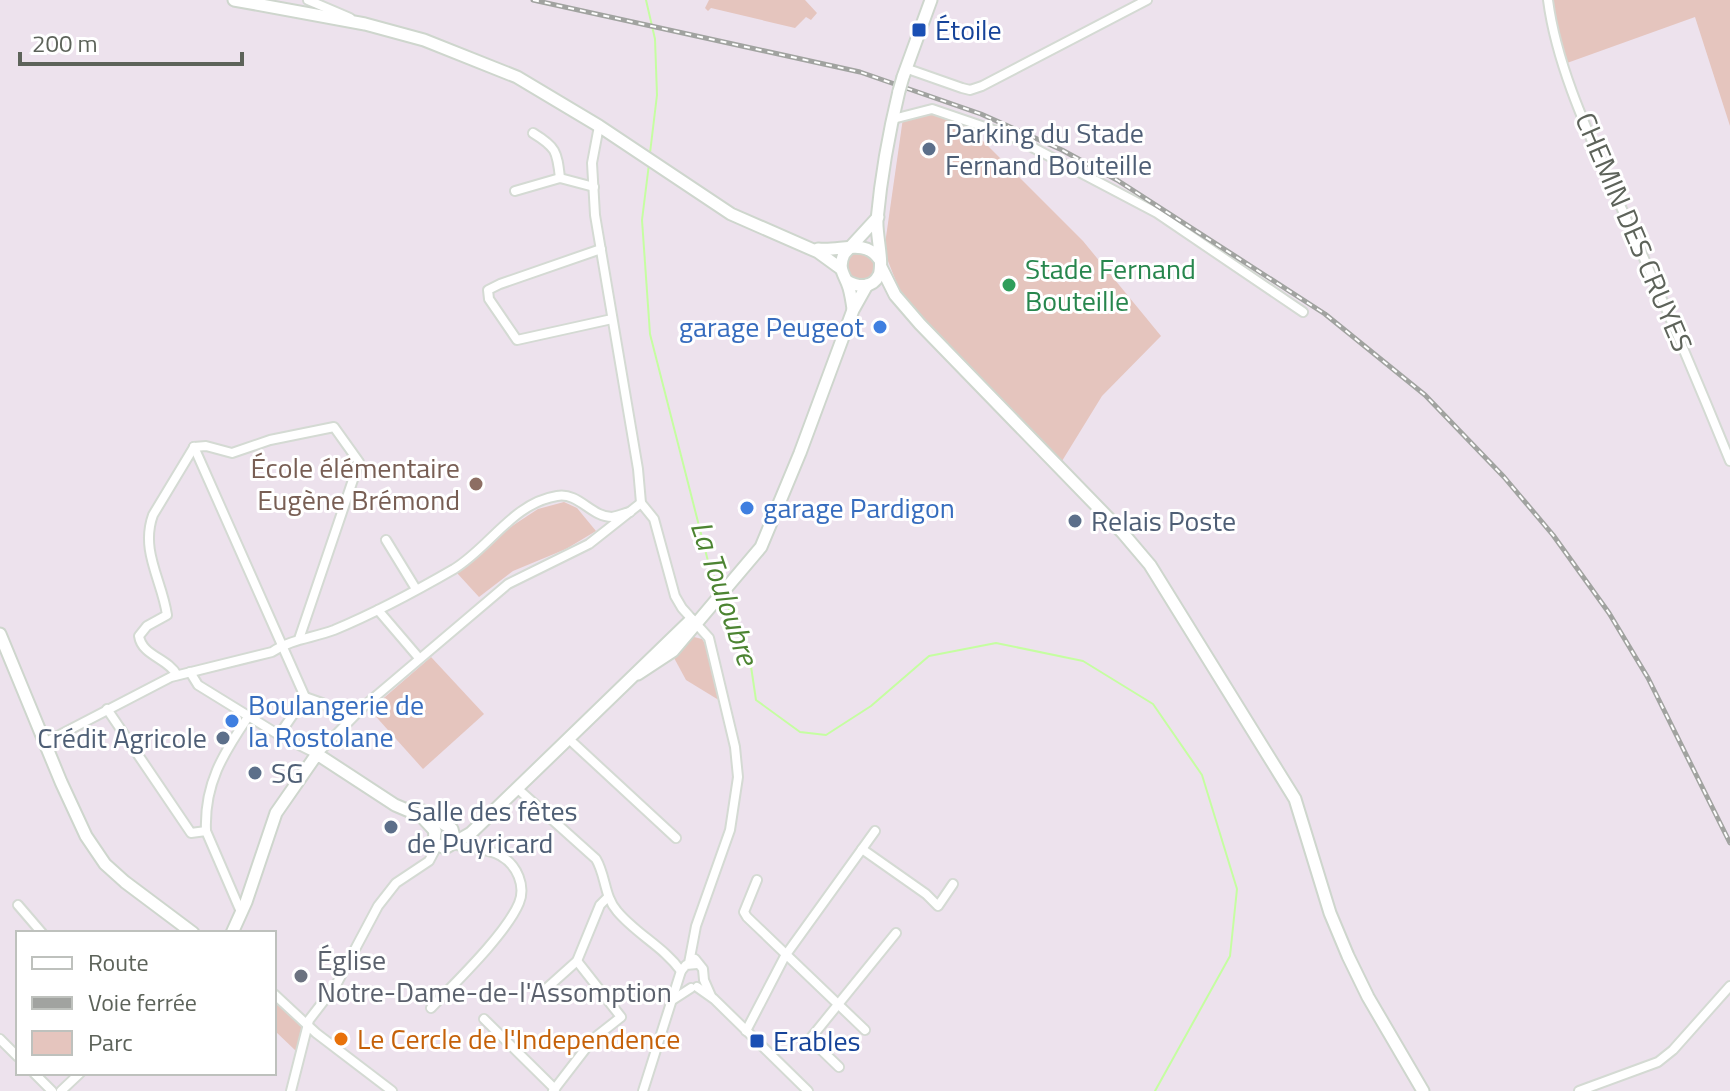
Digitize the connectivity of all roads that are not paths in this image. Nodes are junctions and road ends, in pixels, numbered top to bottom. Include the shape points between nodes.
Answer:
1 (234, 0) edge
2 (308, 0) edge
3 (931, 0) edge
4 (1147, 0) edge
5 (1548, 0) edge
6 (264, 2) edge
7 (365, 24) junction
8 (904, 73) junction
9 (893, 119) junction
10 (599, 126) junction
11 (533, 133) dead end
12 (560, 178) junction
13 (594, 187) junction
14 (515, 191) dead end
15 (877, 219) junction
16 (800, 244) junction
17 (853, 248) junction
18 (601, 249) junction
19 (880, 263) junction
20 (840, 268) junction
21 (847, 281) junction
22 (869, 285) junction
23 (895, 295) junction
24 (853, 310) junction
25 (1303, 312) dead end
26 (612, 319) junction
27 (194, 447) junction
28 (1730, 461) edge
29 (641, 503) junction
30 (630, 512) junction
31 (386, 540) dead end
32 (416, 589) junction
33 (378, 610) junction
34 (694, 621) junction
35 (0, 634) edge
36 (299, 639) junction
37 (283, 645) junction
38 (419, 658) junction
39 (190, 672) junction
40 (177, 675) junction
41 (305, 697) junction
42 (107, 709) junction
43 (248, 717) junction
44 (347, 721) junction
45 (279, 735) junction
46 (570, 740) junction
47 (44, 743) junction
48 (317, 754) junction
49 (518, 789) junction
50 (403, 809) junction
51 (206, 831) junction
52 (435, 831) junction
53 (875, 831) dead end
54 (452, 836) junction
55 (676, 838) dead end
56 (437, 846) junction
57 (862, 849) junction
58 (757, 880) dead end
59 (953, 884) dead end
60 (608, 897) junction
61 (18, 905) dead end
62 (241, 912) junction
63 (40, 931) edge
64 (190, 931) edge
65 (230, 931) edge
66 (896, 933) dead end
67 (785, 956) junction
68 (577, 961) junction
69 (687, 968) junction
70 (697, 985) junction
71 (1730, 986) edge
72 (548, 987) dead end
73 (276, 996) edge
74 (673, 999) junction
75 (838, 1005) junction
76 (431, 1008) dead end
77 (484, 1019) dead end
78 (308, 1025) junction
79 (865, 1030) dead end
80 (746, 1031) junction
81 (0, 1039) edge
82 (16, 1055) edge
83 (839, 1067) dead end
84 (36, 1075) edge
85 (78, 1075) edge
86 (554, 1090) edge
87 (52, 1091) edge
88 (62, 1091) edge
89 (291, 1091) edge
90 (392, 1091) edge
91 (643, 1091) edge
92 (808, 1091) edge
93 (1423, 1091) edge
94 (1579, 1091) edge

1 - 6 main road
2 - 7 street
3 - 8 main road
4 - 8 street via 970,90
5 - 28 street, CHEMIN DES CRUYES via 1552,31 1601,165
6 - 7 main road
7 - 10 main road via 424,40 517,77
8 - 9 main road, bridge
9 - 15 main road
9 - 25 street via 932,109 1011,136 1157,213
10 - 13 street
10 - 16 main road via 731,214
11 - 12 street via 552,145
12 - 13 street
12 - 14 street
13 - 18 street
15 - 17 main road via 870,234
15 - 19 main road
16 - 17 main road
16 - 20 main road
17 - 19 main road via 867,247
17 - 20 main road via 844,254
18 - 26 street
18 - 26 street via 500,284 488,290 489,299 517,340
19 - 22 main road via 879,274
19 - 23 main road
20 - 21 main road
21 - 22 main road
21 - 24 main road
22 - 23 main road
22 - 24 main road
23 - 93 main road via 1150,565 1286,783 1348,956
24 - 34 main road via 761,547
26 - 29 street
27 - 36 street via 232,453 334,427 359,462
27 - 37 street
27 - 40 street via 149,525 151,564 167,615 139,636 143,648
29 - 30 street
29 - 34 street via 654,519 675,596
30 - 32 street via 613,517 570,497 546,499 521,510 456,568
30 - 38 street via 589,544 508,584
31 - 32 street
32 - 33 street
33 - 36 street via 320,636
33 - 38 street
34 - 46 main road via 673,651 638,674
34 - 69 street via 709,638 716,661 738,777 730,830
35 - 47 main road
36 - 37 street
37 - 39 street
37 - 41 street
38 - 44 street
39 - 40 street
39 - 43 street via 198,685
40 - 42 street
41 - 44 street
41 - 45 street
42 - 47 street
42 - 51 street via 191,833
43 - 45 street
43 - 51 street via 214,770
44 - 48 street
45 - 48 street
46 - 49 main road
46 - 55 street
47 - 64 main road via 86,836 105,864
48 - 50 main road
48 - 62 main road via 276,813
49 - 54 main road via 460,840
49 - 60 street via 596,859
50 - 52 main road via 421,816
50 - 54 main road via 424,811
51 - 62 street
52 - 54 main road via 444,826
52 - 56 main road
53 - 57 street
54 - 56 main road via 445,848
54 - 76 street via 501,856 522,884 519,903 503,927
56 - 78 street via 429,861 396,883 378,906
57 - 59 street via 938,906
57 - 67 street
58 - 67 street via 744,912
60 - 68 street
60 - 69 street via 616,911
61 - 63 street
62 - 65 main road
66 - 75 street
67 - 75 street
67 - 80 street
68 - 72 street
68 - 86 street via 621,1017 593,1039
69 - 70 street via 684,984
69 - 70 street via 703,969
69 - 74 street
70 - 74 street
70 - 80 street
71 - 94 street via 1658,1062
73 - 78 street
74 - 91 street
75 - 79 street
75 - 83 street via 810,1039
77 - 86 street
78 - 89 street
78 - 90 street
80 - 92 street
81 - 82 street
84 - 87 street
85 - 88 street

